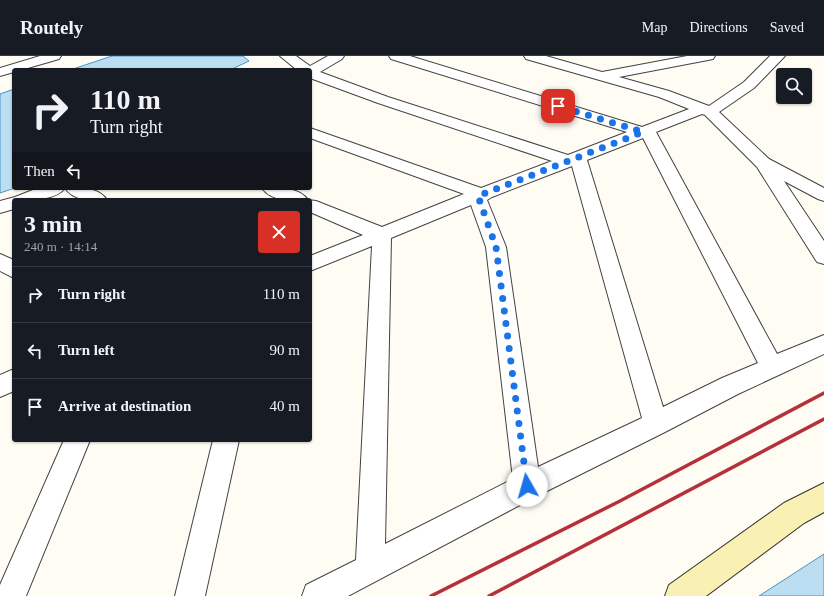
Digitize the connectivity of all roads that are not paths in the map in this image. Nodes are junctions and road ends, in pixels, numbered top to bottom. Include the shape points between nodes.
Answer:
1 (54, 56) edge
2 (287, 56) edge
3 (396, 56) edge
4 (532, 56) edge
5 (708, 56) edge
6 (778, 56) edge
7 (333, 57) edge
8 (12, 68) edge
9 (14, 68) edge
10 (303, 68) edge
11 (312, 71) edge
12 (0, 72) edge
13 (312, 73) edge
14 (602, 76) junction
15 (706, 111) junction
16 (645, 132) junction
17 (312, 134) edge
18 (574, 160) junction
19 (763, 163) junction
20 (50, 190) edge
21 (78, 190) edge
22 (276, 190) edge
23 (824, 195) edge
24 (481, 196) junction
25 (28, 198) edge
26 (94, 198) edge
27 (294, 198) edge
28 (12, 204) edge
29 (312, 206) edge
30 (0, 207) edge
31 (382, 235) junction
32 (824, 256) edge
33 (0, 261) edge
34 (312, 263) edge
35 (12, 269) edge
36 (824, 344) edge
37 (772, 367) junction
38 (12, 381) edge
39 (0, 386) edge
40 (656, 424) junction
41 (76, 442) edge
42 (226, 442) edge
43 (527, 486) junction
44 (824, 497) edge
45 (370, 568) junction
46 (11, 596) edge
47 (190, 596) edge
48 (317, 596) edge
49 (680, 596) edge

1 - 9 street
2 - 10 street
3 - 16 street
4 - 14 street
5 - 14 street
6 - 15 street via 749,85
7 - 11 street
8 - 12 street
13 - 18 street via 383,100
14 - 15 street via 664,94
15 - 16 street
15 - 19 street
16 - 18 street
16 - 37 street
17 - 24 street
18 - 24 street
18 - 40 street
19 - 23 street
19 - 32 street
20 - 25 street
21 - 26 street
22 - 27 street
24 - 31 street
24 - 43 street via 496,247
28 - 30 street
29 - 31 street
31 - 34 street
31 - 45 street
33 - 35 street
36 - 37 street
37 - 40 street
38 - 39 street
40 - 43 street
41 - 46 street
42 - 47 street
43 - 45 street
44 - 49 street via 794,513
45 - 48 street

